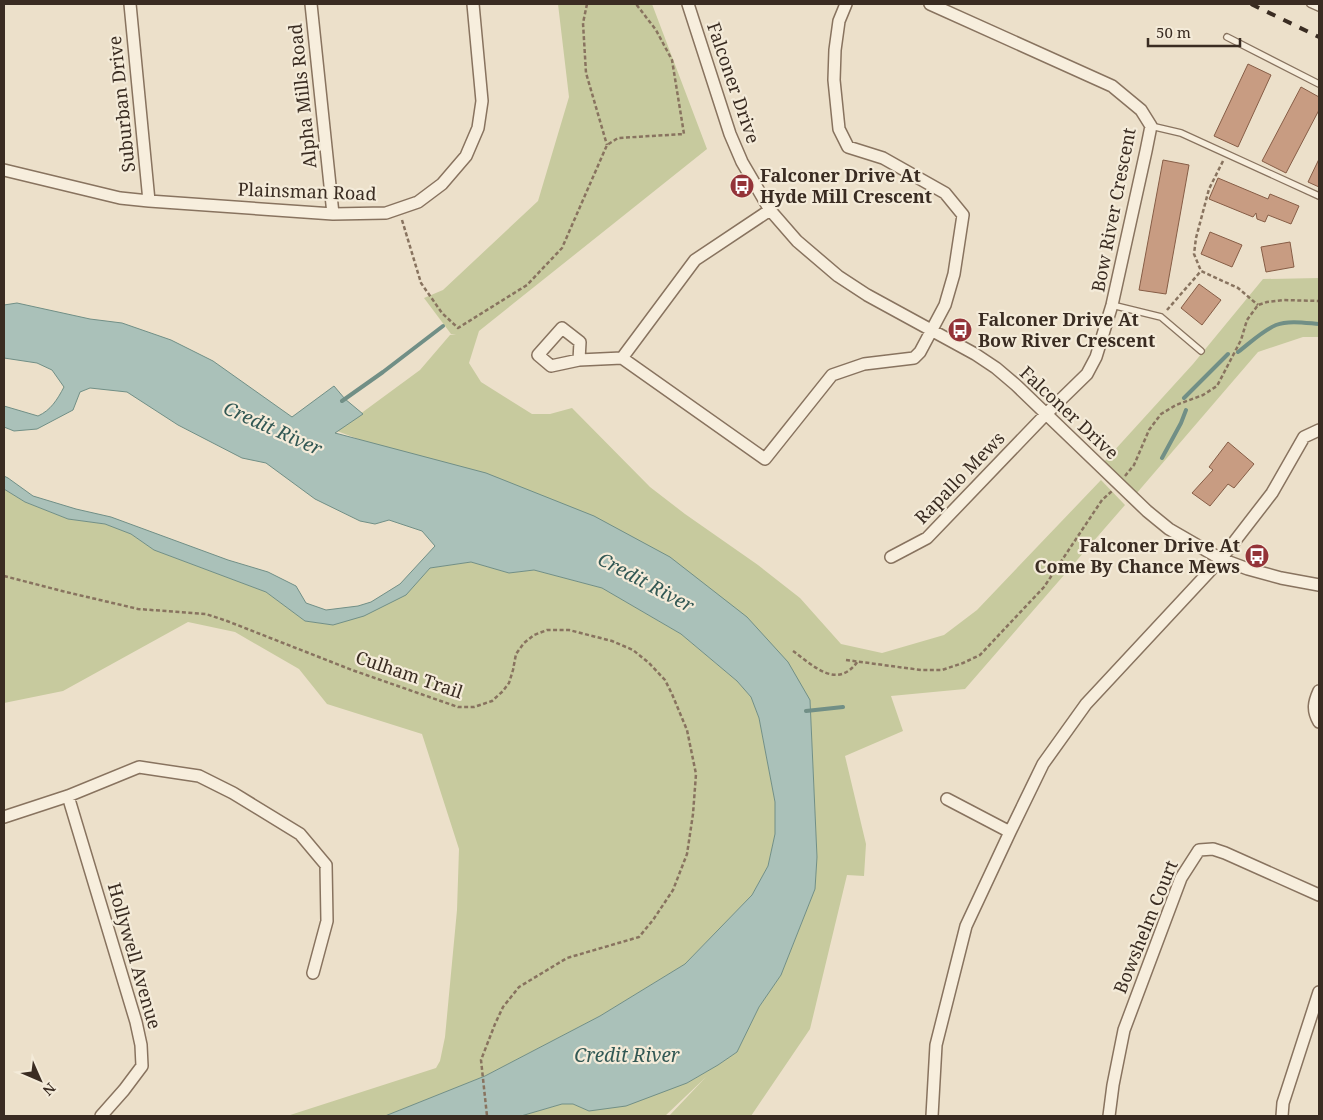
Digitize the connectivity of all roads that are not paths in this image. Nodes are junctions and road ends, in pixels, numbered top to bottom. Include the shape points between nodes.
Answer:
1 (130, 4) edge
2 (311, 4) edge
3 (473, 4) edge
4 (688, 4) edge
5 (846, 4) edge
6 (930, 4) edge
7 (1310, 4) edge
8 (1319, 8) edge
9 (1227, 38) dead end
10 (1319, 84) edge
11 (1150, 126) junction
12 (4, 170) edge
13 (1319, 196) edge
14 (149, 201) junction
15 (770, 210) junction
16 (333, 214) junction
17 (1112, 305) junction
18 (931, 330) junction
19 (1202, 351) dead end
20 (622, 358) junction
21 (578, 360) dead end
22 (1046, 414) junction
23 (1319, 430) edge
24 (891, 557) dead end
25 (1221, 559) junction
26 (1319, 585) edge
27 (1319, 691) edge
28 (1319, 722) edge
29 (68, 796) junction
30 (947, 799) dead end
31 (4, 817) edge
32 (1010, 832) junction
33 (1319, 895) edge
34 (313, 973) dead end
35 (1319, 992) edge
36 (102, 1116) edge
37 (932, 1116) edge
38 (1109, 1116) edge
39 (1282, 1116) edge

1 - 14 street, Suburban Drive
2 - 16 street, Alpha Mills Road
3 - 16 street, Plainsman Road via 482,101 478,128 466,156 442,184 418,202 386,213
4 - 15 street, Falconer Drive via 730,134
5 - 18 street via 839,21 834,80 839,129 848,147 883,158 945,193 963,215 954,274 945,305
6 - 11 street, Bow River Crescent via 1112,86 1141,110
7 - 8 lane
9 - 10 lane
11 - 13 lane via 1181,132
11 - 17 street, Bow River Crescent
12 - 14 street, Plainsman Road via 120,198
14 - 16 street, Plainsman Road
15 - 18 street, Falconer Drive via 797,241 838,276
15 - 20 street via 695,260
17 - 19 lane via 1161,317
17 - 22 street, Bow River Crescent via 1096,357 1087,374
18 - 20 street via 914,358 864,364 832,375 765,458
18 - 22 street, Falconer Drive via 996,368
20 - 21 street
22 - 24 street, Rapallo Mews via 927,538
22 - 25 street, Falconer Drive via 1147,511 1169,529
23 - 25 street via 1304,437 1272,493
25 - 26 street, Falconer Drive via 1281,578
25 - 32 street via 1086,704 1043,764
27 - 28 street via 1314,707
29 - 31 street
29 - 34 street via 138,767 199,776 300,834 326,865 327,921
29 - 36 street, Hollywell Avenue via 141,1045 142,1066
30 - 32 street
32 - 37 street via 966,926 936,1045
33 - 38 street, Bowshelm Court via 1225,853 1214,849 1199,850 1182,878 1124,1030
35 - 39 street via 1283,1103

